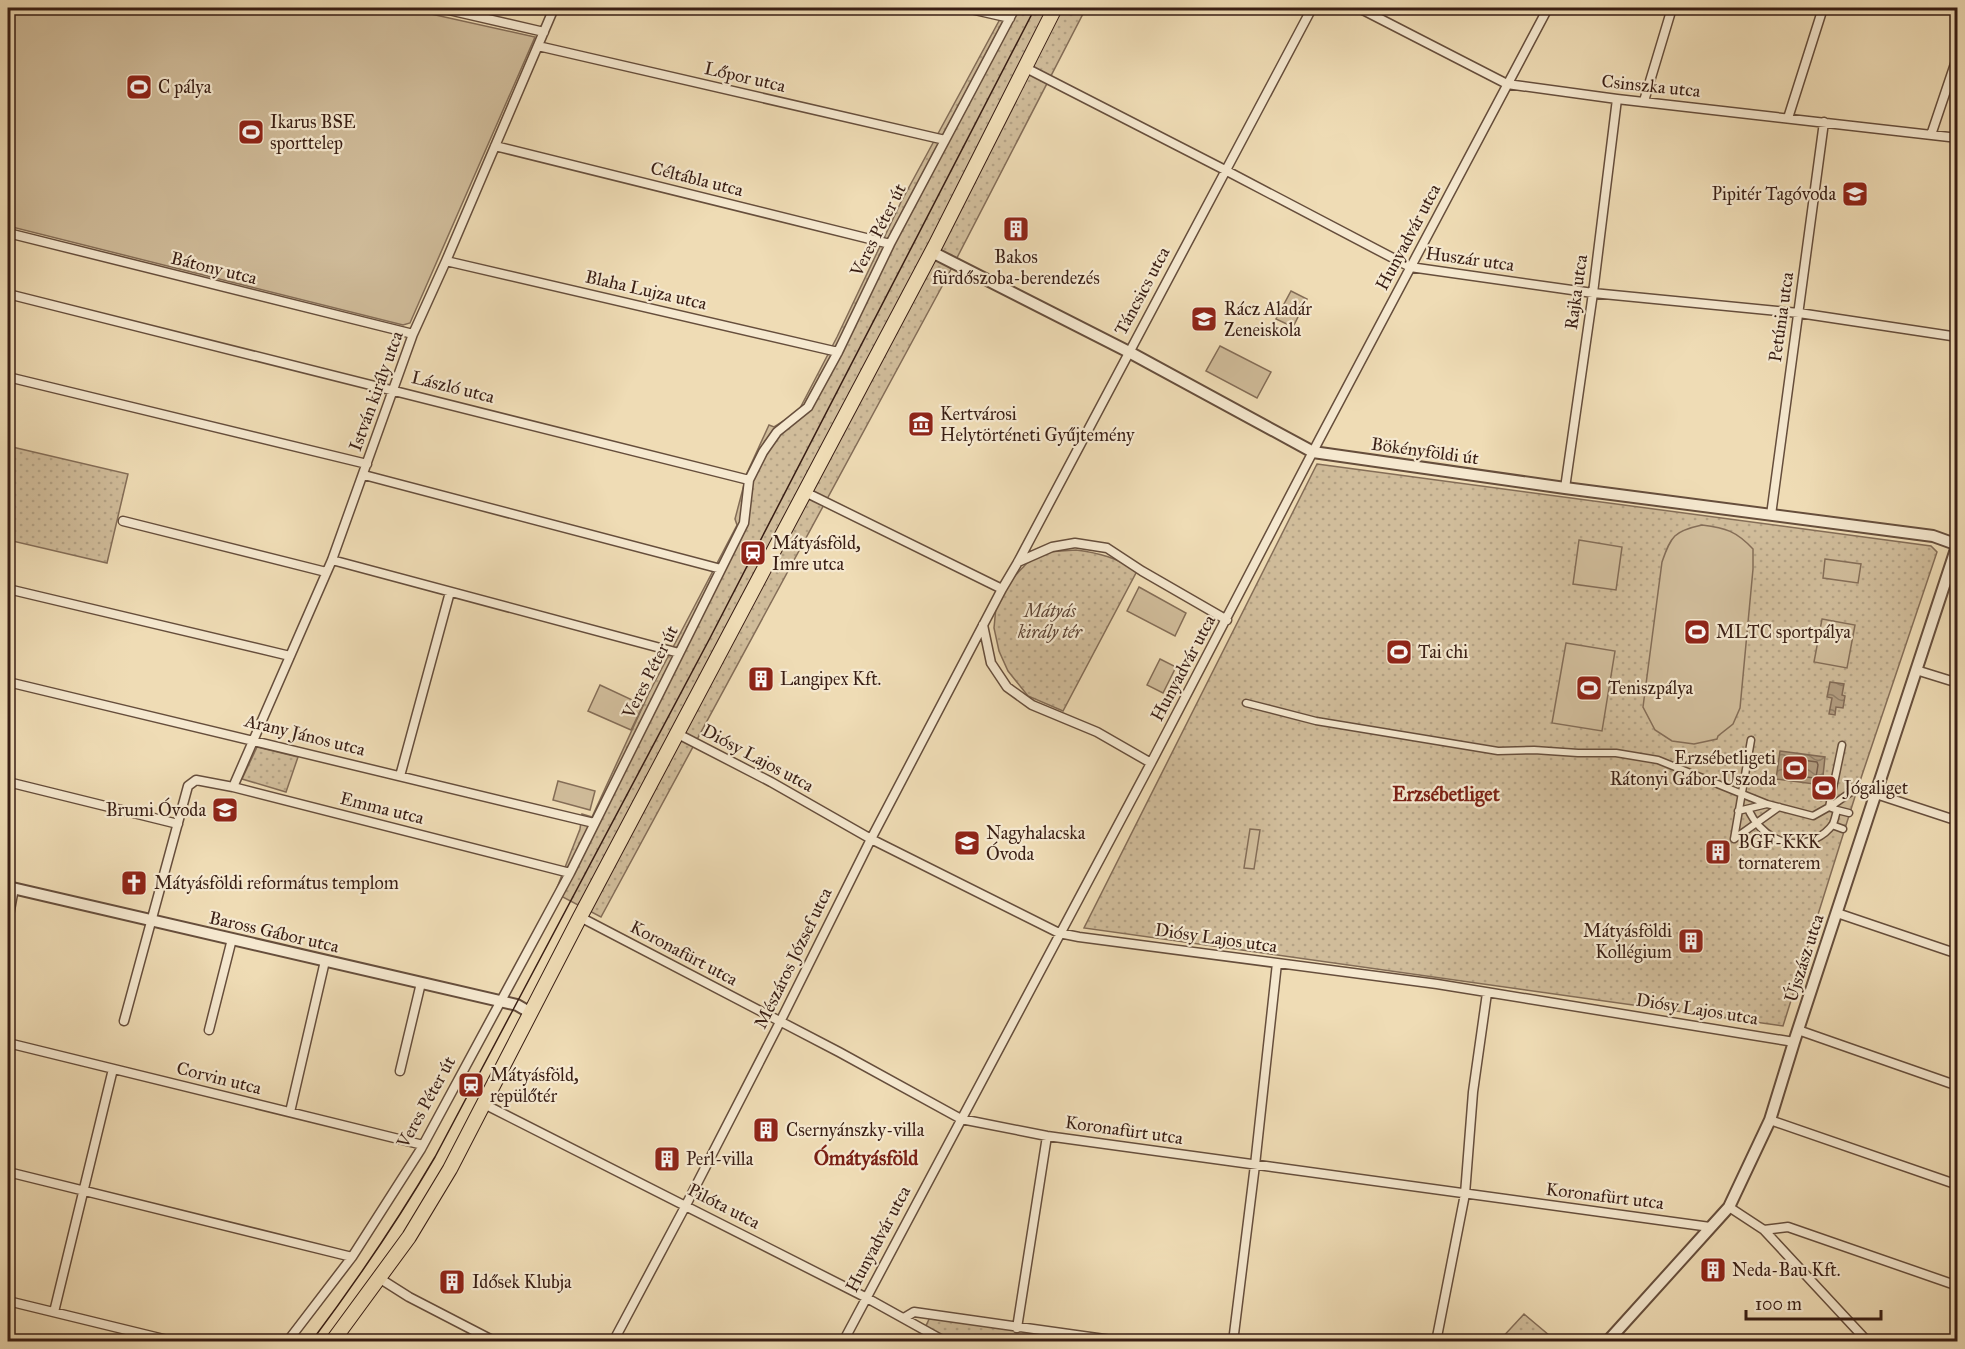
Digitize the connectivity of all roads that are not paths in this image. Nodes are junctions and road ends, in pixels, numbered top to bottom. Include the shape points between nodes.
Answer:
1 (440, 8) edge
2 (554, 8) edge
3 (966, 8) edge
4 (1015, 8) edge
5 (1055, 8) edge
6 (1312, 8) edge
7 (1359, 8) edge
8 (1548, 8) edge
9 (1672, 8) edge
10 (1824, 8) edge
11 (1010, 18) junction
12 (544, 32) junction
13 (538, 46) junction
14 (1958, 55) edge
15 (1024, 67) junction
16 (1507, 84) junction
17 (1617, 99) junction
18 (1644, 101) junction
19 (1788, 118) junction
20 (1824, 122) junction
21 (1931, 135) junction
22 (1958, 138) edge
23 (945, 140) junction
24 (495, 146) junction
25 (1225, 170) junction
26 (8, 233) edge
27 (890, 244) junction
28 (932, 252) junction
29 (446, 261) junction
30 (1410, 267) junction
31 (1593, 293) junction
32 (8, 294) edge
33 (1799, 313) junction
34 (413, 334) junction
35 (1958, 337) edge
36 (838, 352) junction
37 (1129, 352) junction
38 (8, 377) edge
39 (393, 389) junction
40 (1313, 452) junction
41 (367, 464) junction
42 (363, 475) junction
43 (749, 480) junction
44 (1565, 488) junction
45 (805, 492) junction
46 (1771, 515) junction
47 (123, 520) dead end
48 (1957, 544) edge
49 (332, 560) junction
50 (1018, 562) junction
51 (721, 569) junction
52 (326, 572) junction
53 (8, 589) edge
54 (1002, 589) junction
55 (450, 592) junction
56 (1227, 620) junction
57 (983, 625) junction
58 (680, 652) junction
59 (290, 656) junction
60 (1916, 670) junction
61 (8, 682) edge
62 (1958, 683) edge
63 (1246, 703) dead end
64 (678, 734) junction
65 (253, 740) junction
66 (1751, 740) dead end
67 (1842, 745) dead end
68 (1151, 763) junction
69 (400, 776) junction
70 (8, 782) edge
71 (233, 787) junction
72 (1858, 787) dead end
73 (1741, 793) junction
74 (1876, 794) junction
75 (1767, 804) junction
76 (1779, 807) junction
77 (1829, 807) junction
78 (1748, 809) junction
79 (1837, 810) junction
80 (1738, 811) junction
81 (1849, 813) dead end
82 (1958, 821) edge
83 (594, 823) junction
84 (178, 824) junction
85 (1756, 824) junction
86 (1832, 825) junction
87 (1843, 829) dead end
88 (871, 839) junction
89 (570, 873) junction
90 (11, 888) edge
91 (1837, 913) junction
92 (580, 917) junction
93 (150, 920) junction
94 (8, 921) edge
95 (1059, 933) junction
96 (232, 939) junction
97 (1958, 954) edge
98 (325, 961) junction
99 (1277, 963) junction
100 (421, 983) junction
101 (1488, 993) junction
102 (502, 1001) junction
103 (531, 1013) junction
104 (124, 1021) dead end
105 (780, 1022) junction
106 (209, 1030) dead end
107 (1798, 1030) junction
108 (1794, 1041) junction
109 (8, 1043) edge
110 (113, 1069) junction
111 (400, 1071) dead end
112 (1958, 1086) edge
113 (484, 1104) junction
114 (290, 1112) junction
115 (961, 1119) junction
116 (1770, 1120) junction
117 (1047, 1136) junction
118 (423, 1145) junction
119 (1255, 1165) junction
120 (8, 1172) edge
121 (1958, 1185) edge
122 (84, 1190) junction
123 (1465, 1194) junction
124 (686, 1204) junction
125 (1729, 1207) junction
126 (1710, 1227) junction
127 (1764, 1230) junction
128 (352, 1257) junction
129 (379, 1278) junction
130 (1958, 1286) edge
131 (865, 1297) junction
132 (8, 1301) edge
133 (54, 1312) junction
134 (904, 1318) junction
135 (1017, 1328) junction
136 (176, 1341) edge
137 (287, 1341) edge
138 (332, 1341) edge
139 (496, 1341) edge
140 (612, 1341) edge
141 (843, 1341) edge
142 (946, 1341) edge
143 (1126, 1341) edge
144 (1233, 1341) edge
145 (1436, 1341) edge
146 (1607, 1341) edge
147 (1868, 1341) edge

1 - 12 street
2 - 12 street, István király utca
3 - 11 street
4 - 11 street, Veres Péter út
5 - 15 main road
6 - 25 street, Táncsics utca
7 - 16 street, Csinszka utca
8 - 16 street, Hunyadvár utca
9 - 18 street
10 - 19 street
11 - 23 street, Veres Péter út
12 - 13 street, István király utca
13 - 23 street, Lőpor utca
13 - 24 street, István király utca
14 - 21 street
15 - 25 street, Huszár utca
15 - 28 main road
16 - 17 street, Csinszka utca
16 - 30 street, Hunyadvár utca
17 - 18 street, Csinszka utca
17 - 31 street, Rajka utca
18 - 19 street, Csinszka utca
19 - 20 street, Csinszka utca
20 - 21 street, Csinszka utca
20 - 33 street, Petúnia utca
21 - 22 street, Csinszka utca
23 - 27 street, Veres Péter út
24 - 27 street, Céltábla utca
24 - 29 street, István király utca
25 - 30 street, Huszár utca
25 - 37 street, Táncsics utca
26 - 34 street, Bátony utca
27 - 36 street, Veres Péter út
28 - 37 street, Bökényföldi út
28 - 45 main road
29 - 34 street, István király utca
29 - 36 street, Blaha Lujza utca
30 - 31 street, Huszár utca
30 - 40 street, Hunyadvár utca
31 - 33 street, Huszár utca
31 - 44 street, Rajka utca
32 - 39 street, László utca
33 - 35 street, Huszár utca
33 - 46 street, Petúnia utca
34 - 39 street, István király utca
36 - 43 street, Veres Péter út via 808,407 777,432
37 - 40 street, Bökényföldi út
37 - 50 street, Táncsics utca
38 - 41 street
39 - 41 street, István király utca
39 - 43 street, László utca
40 - 44 street, Bökényföldi út
40 - 56 street, Hunyadvár utca
41 - 42 street, István király utca
42 - 49 street, István király utca
42 - 51 street
43 - 51 street, Veres Péter út via 744,524
44 - 46 street, Bökényföldi út
45 - 54 street
45 - 64 main road
46 - 48 street, Bökényföldi út via 1933,536
47 - 52 street
48 - 60 street, Újszász utca
49 - 52 street, István király utca
49 - 55 street
50 - 54 street, Táncsics utca
50 - 56 street via 1052,547 1075,543 1107,548
51 - 58 street, Veres Péter út
52 - 59 street, István király utca
53 - 59 street
54 - 57 street, Mészáros József utca
55 - 58 street
55 - 69 street
56 - 68 street, Hunyadvár utca
57 - 68 street via 991,663 1007,687 1032,705 1097,732
57 - 88 street, Mészáros József utca
58 - 83 street, Veres Péter út
59 - 65 street, István király utca
60 - 62 street
60 - 74 street, Újszász utca
61 - 65 street, Arany János utca
63 - 73 street via 1316,721 1498,751 1637,756 1658,760
64 - 88 street, Diósy Lajos utca
64 - 92 main road
65 - 69 street, Arany János utca
65 - 71 street, István király utca
66 - 73 street
67 - 77 street
68 - 95 street, Hunyadvár utca
69 - 83 street, Arany János utca
70 - 84 street
71 - 84 street, Emma utca via 196,780 188,786
71 - 89 street, Emma utca
72 - 77 street
73 - 75 street
73 - 80 street
74 - 82 street
74 - 91 street, Újszász utca
75 - 76 street
75 - 78 street
76 - 77 street via 1812,816
76 - 85 street
77 - 79 street
78 - 80 street
78 - 85 street
79 - 81 street
79 - 86 street
80 - 85 street via 1734,839
83 - 89 street, Veres Péter út
84 - 93 street
85 - 86 street via 1771,836 1790,843 1810,841
86 - 87 street
88 - 95 street, Diósy Lajos utca
88 - 105 street, Mészáros József utca
89 - 102 street, Veres Péter út
90 - 93 street, Baross Gábor utca
90 - 94 street
91 - 97 street
91 - 107 street, Újszász utca
92 - 103 main road
92 - 105 street, Koronafürt utca
93 - 96 street, Baross Gábor utca
93 - 104 street
95 - 99 street, Diósy Lajos utca
95 - 115 street, Hunyadvár utca
96 - 98 street, Baross Gábor utca
96 - 106 street
98 - 100 street, Baross Gábor utca
98 - 114 street
99 - 101 street, Diósy Lajos utca
99 - 119 street
100 - 102 street, Baross Gábor utca
100 - 111 street
101 - 108 street, Diósy Lajos utca
101 - 123 street via 1473,1092
102 - 103 street, Baross Gábor utca
102 - 118 street, Veres Péter út
103 - 113 main road
105 - 115 street, Koronafürt utca
105 - 124 street, Mészáros József utca
107 - 108 street, Újszász utca
107 - 112 street
108 - 116 street, Újszász utca
109 - 110 street, Corvin utca
110 - 114 street, Corvin utca
110 - 122 street
113 - 124 street, Pilóta utca
113 - 129 main road via 428,1207
114 - 118 street, Corvin utca
115 - 117 street, Koronafürt utca
115 - 131 street, Hunyadvár utca
116 - 121 street
116 - 125 street, Újszász utca
117 - 119 street, Koronafürt utca
117 - 135 street
118 - 128 street, Veres Péter út
119 - 123 street, Koronafürt utca
119 - 144 street
120 - 122 street
122 - 128 street
122 - 133 street
123 - 126 street, Koronafürt utca
123 - 145 street
124 - 131 street, Pilóta utca
124 - 140 street, Mészáros József utca
125 - 126 street, Újszász utca
125 - 127 street
126 - 146 street, Újszász utca
127 - 130 street via 1788,1227
127 - 147 street
128 - 137 street, Veres Péter út
129 - 138 main road
129 - 139 street
131 - 134 street, Pilóta utca
131 - 141 street, Hunyadvár utca
132 - 133 street
133 - 136 street
134 - 135 street via 914,1312
134 - 142 street, Pilóta utca
135 - 143 street

